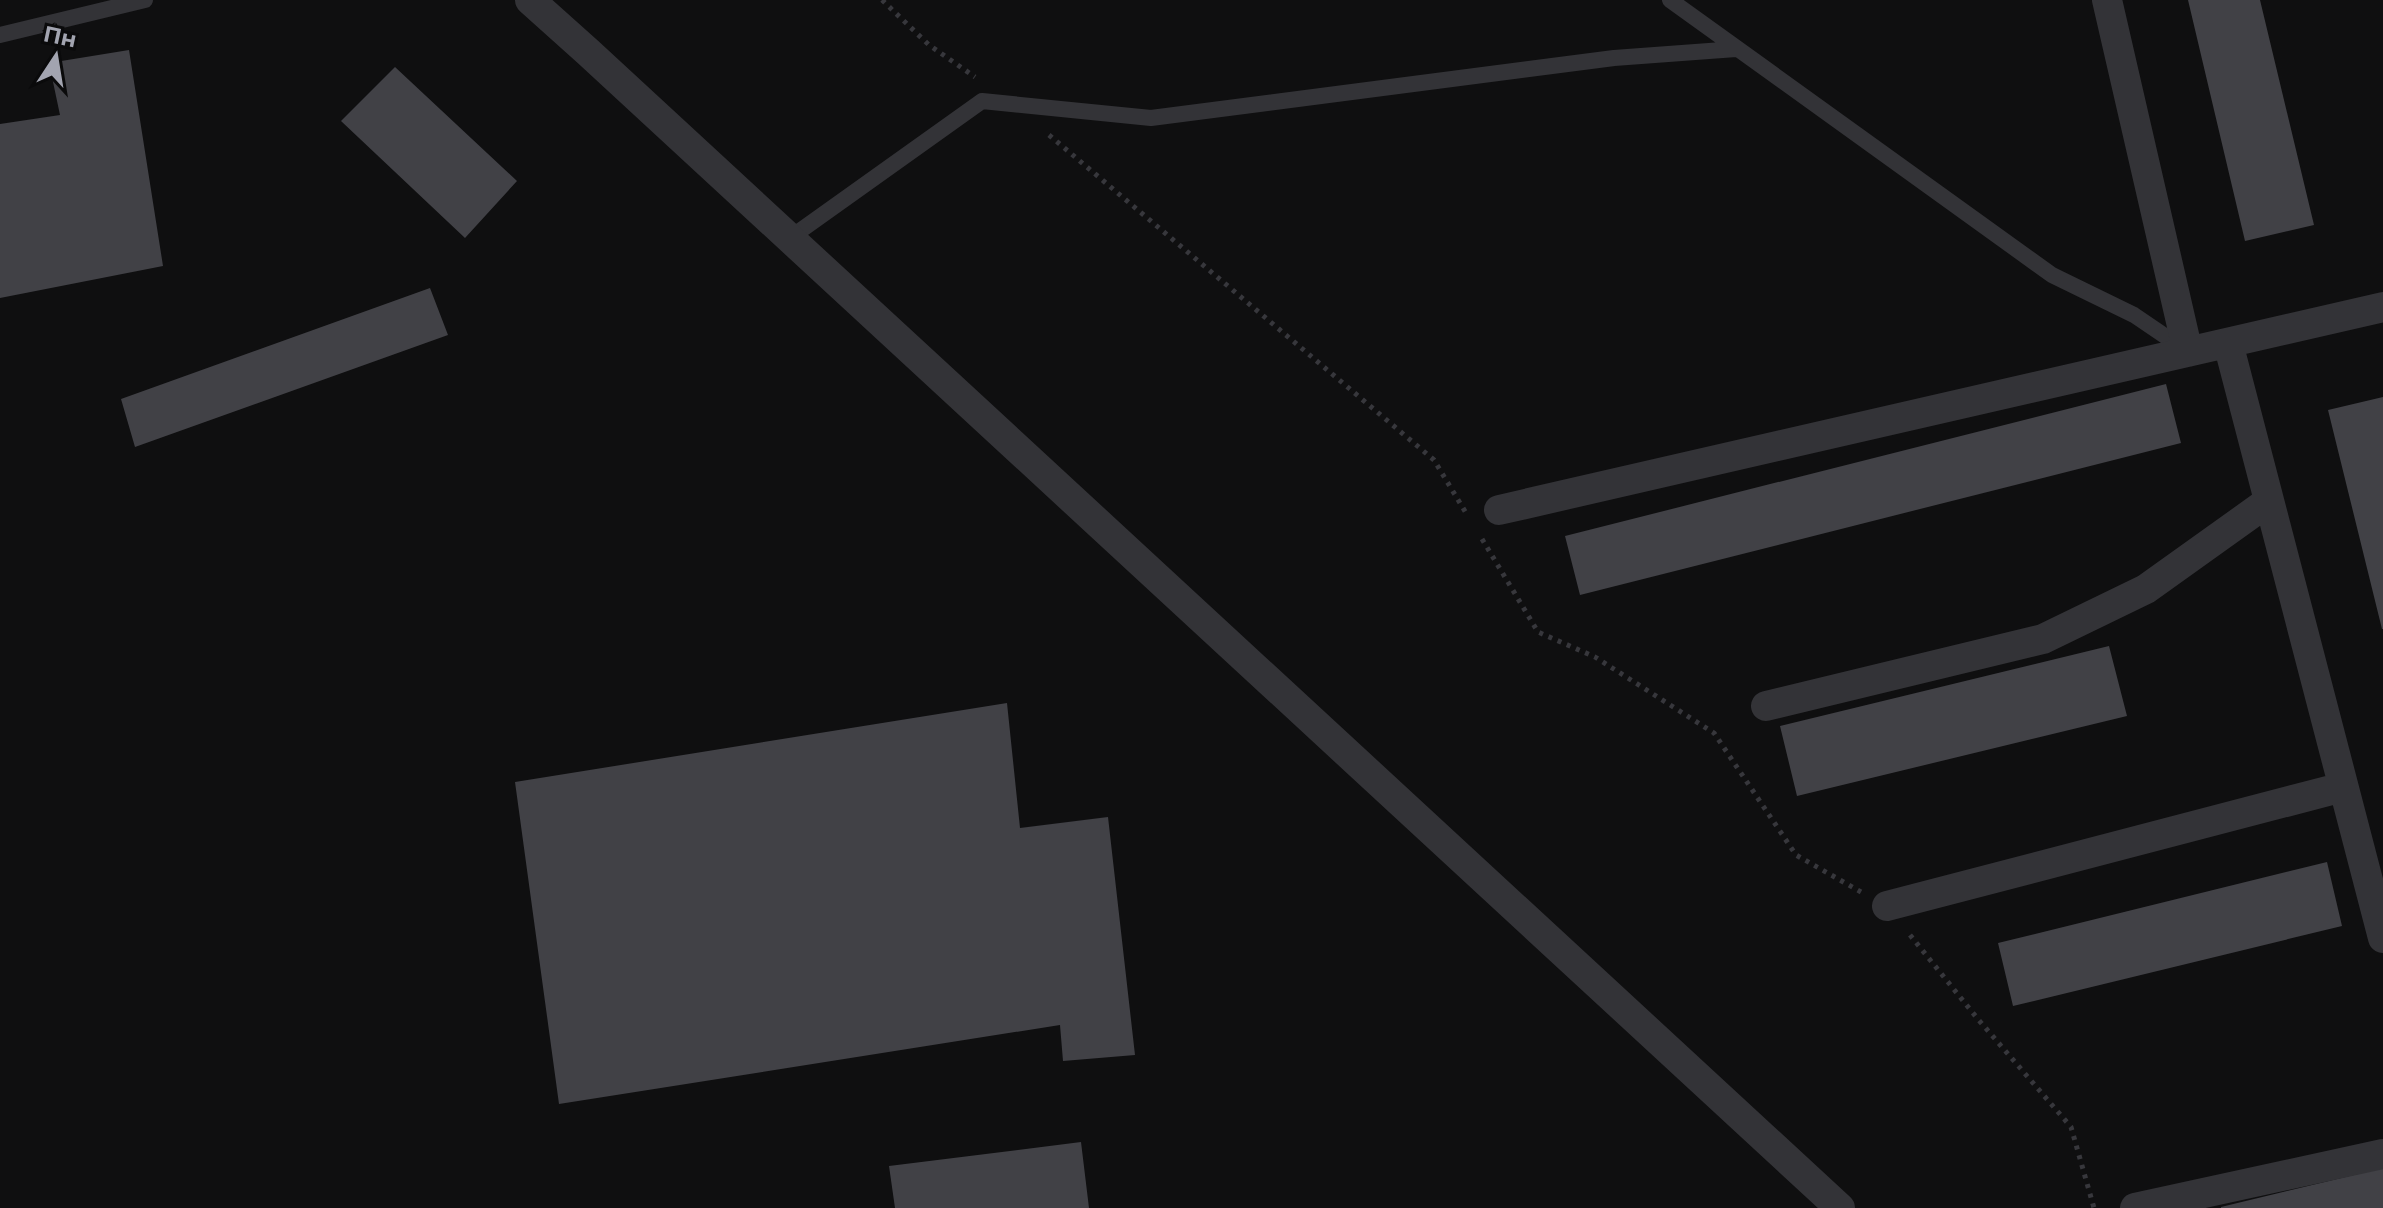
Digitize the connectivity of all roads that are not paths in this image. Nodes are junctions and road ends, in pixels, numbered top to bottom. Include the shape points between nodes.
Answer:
1 (145, 0) edge
2 (530, 0) edge
3 (1670, 0) edge
4 (2107, 0) edge
5 (0, 35) edge
6 (1736, 49) junction
7 (790, 238) junction
8 (2383, 307) edge
9 (2228, 343) junction
10 (2188, 352) junction
11 (2269, 501) junction
12 (1499, 510) dead end
13 (1766, 706) dead end
14 (2343, 787) junction
15 (1887, 906) road end
16 (2383, 938) edge
17 (2383, 1154) edge
18 (1840, 1208) edge
19 (2135, 1208) edge

1 - 5 lane
2 - 7 street
3 - 6 lane
4 - 10 street
6 - 7 lane via 1614,58 1151,118 982,101
6 - 10 lane via 2052,275 2134,315
7 - 18 street
8 - 9 street
9 - 10 street
9 - 11 street
10 - 12 street
11 - 13 street via 2146,589 2043,639
11 - 14 street
14 - 15 street
14 - 16 street
17 - 19 street

